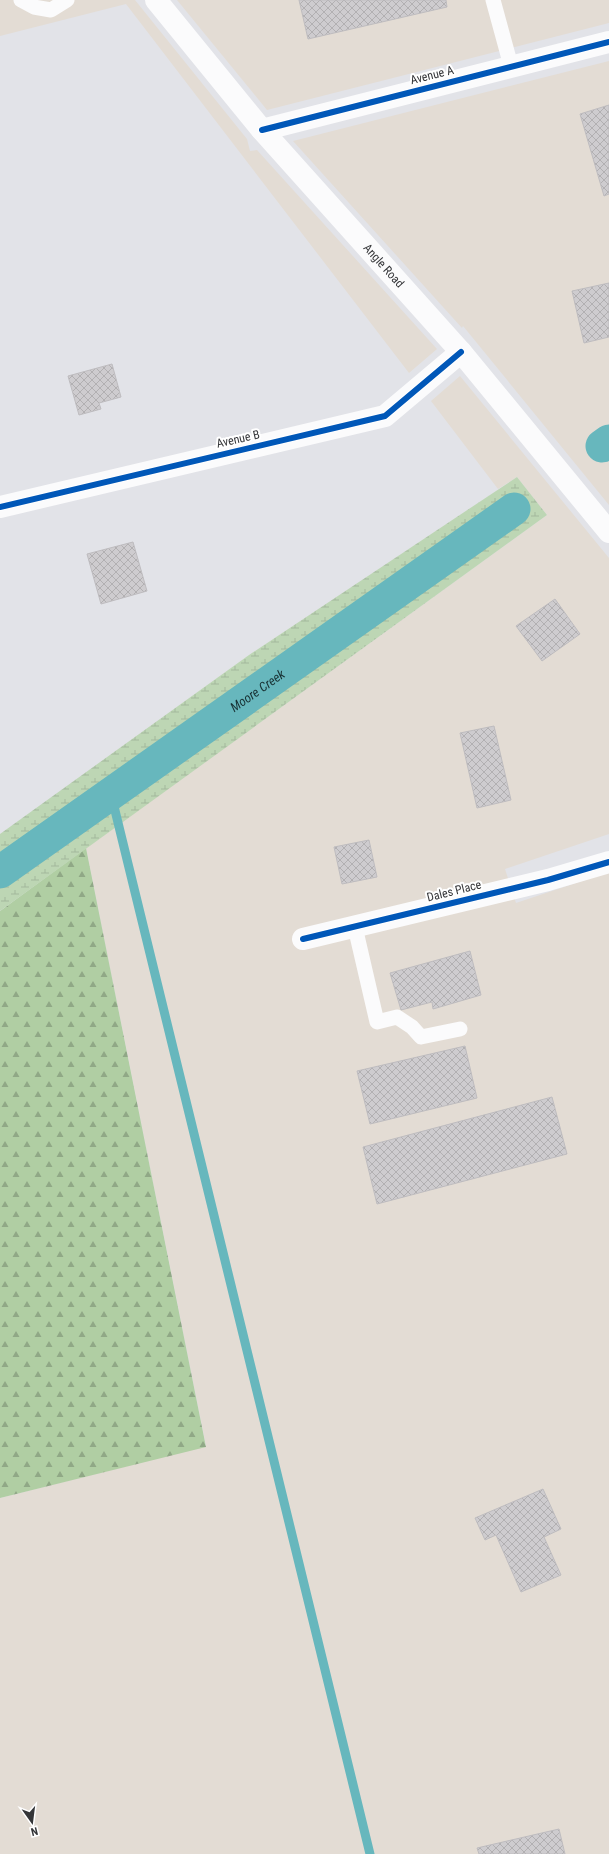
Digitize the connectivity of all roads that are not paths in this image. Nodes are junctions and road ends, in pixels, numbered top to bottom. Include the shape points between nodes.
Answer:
1 (21, 0) edge
2 (67, 0) edge
3 (156, 0) edge
4 (493, 0) edge
5 (609, 42) edge
6 (511, 66) junction
7 (262, 130) junction
8 (461, 352) junction
9 (0, 507) edge
10 (609, 532) edge
11 (609, 862) edge
12 (355, 927) junction
13 (302, 939) dead end
14 (460, 1029) dead end

1 - 2 lane via 34,7 51,10
3 - 7 street, Angle Road
4 - 6 lane
5 - 6 street, Avenue A
6 - 7 street, Avenue A
7 - 8 street, Angle Road
8 - 9 street, Avenue B via 385,416
8 - 10 street, Angle Road
11 - 12 street, Dales Place via 548,880
12 - 13 street, Dales Place
12 - 14 lane via 377,1022 397,1017 421,1037

